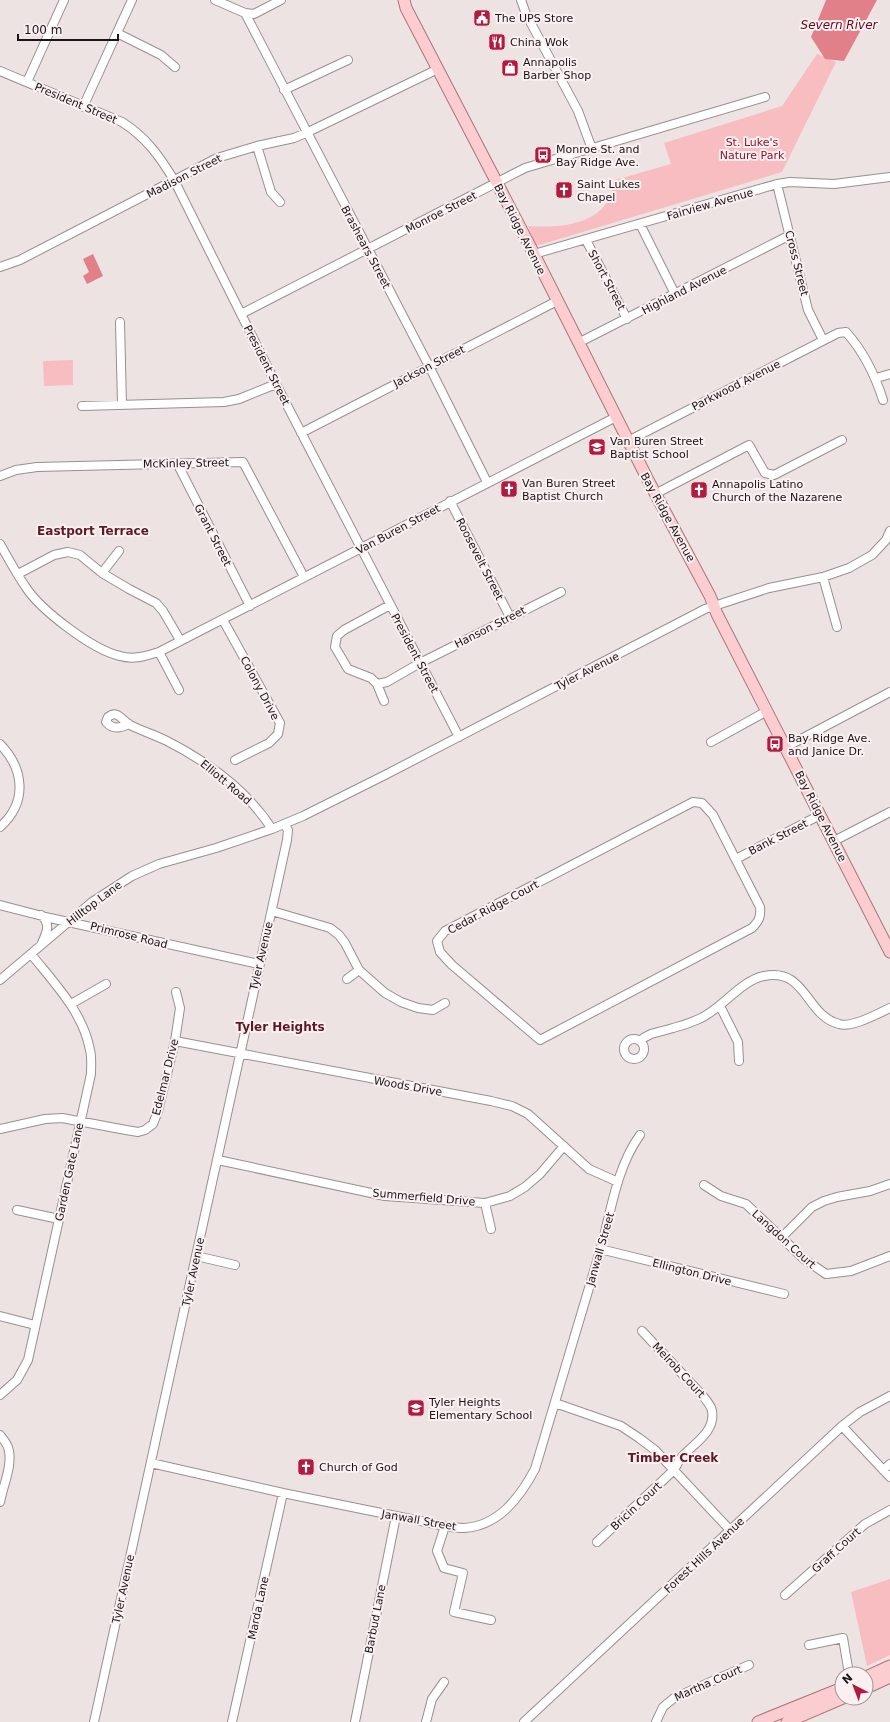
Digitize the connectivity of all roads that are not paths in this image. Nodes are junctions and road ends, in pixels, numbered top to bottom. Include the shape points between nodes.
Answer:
1 (64, 0) edge
2 (132, 0) edge
3 (215, 0) edge
4 (281, 0) edge
5 (396, 0) edge
6 (404, 0) edge
7 (521, 0) edge
8 (244, 13) junction
9 (410, 15) junction
10 (117, 33) junction
11 (348, 60) dead end
12 (175, 67) dead end
13 (438, 69) junction
14 (0, 71) edge
15 (27, 82) junction
16 (284, 90) junction
17 (766, 97) dead end
18 (83, 107) junction
19 (306, 133) junction
20 (257, 146) junction
21 (592, 150) junction
22 (890, 177) edge
23 (174, 180) junction
24 (497, 184) junction
25 (777, 184) junction
26 (280, 202) dead end
27 (640, 224) junction
28 (790, 235) junction
29 (586, 240) junction
30 (368, 250) junction
31 (534, 254) junction
32 (0, 267) edge
33 (675, 294) junction
34 (557, 301) junction
35 (241, 314) junction
36 (627, 319) junction
37 (120, 322) dead end
38 (823, 340) junction
39 (578, 343) junction
40 (429, 366) junction
41 (890, 374) edge
42 (876, 378) junction
43 (276, 384) junction
44 (883, 400) dead end
45 (122, 405) junction
46 (82, 406) dead end
47 (616, 417) junction
48 (301, 433) junction
49 (842, 440) dead end
50 (628, 441) junction
51 (177, 463) junction
52 (0, 476) edge
53 (487, 482) junction
54 (655, 494) junction
55 (450, 501) junction
56 (890, 531) edge
57 (0, 544) edge
58 (361, 548) junction
59 (119, 551) dead end
60 (102, 573) junction
61 (18, 574) junction
62 (304, 577) junction
63 (823, 577) junction
64 (561, 592) dead end
65 (390, 605) junction
66 (250, 606) junction
67 (714, 606) junction
68 (510, 617) junction
69 (223, 620) junction
70 (836, 627) dead end
71 (180, 640) junction
72 (159, 652) junction
73 (420, 663) junction
74 (377, 684) junction
75 (179, 690) dead end
76 (890, 692) edge
77 (384, 701) dead end
78 (767, 711) junction
79 (129, 724) dead end
80 (459, 737) junction
81 (711, 742) dead end
82 (0, 744) edge
83 (786, 747) junction
84 (235, 760) dead end
85 (890, 812) edge
86 (820, 815) junction
87 (284, 824) junction
88 (0, 827) edge
89 (272, 829) junction
90 (834, 841) junction
91 (736, 859) junction
92 (0, 905) edge
93 (272, 911) junction
94 (41, 915) junction
95 (70, 921) junction
96 (42, 945) junction
97 (890, 952) edge
98 (31, 954) junction
99 (259, 964) junction
100 (359, 970) junction
101 (347, 979) dead end
102 (0, 980) edge
103 (106, 984) dead end
104 (176, 992) dead end
105 (445, 1003) dead end
106 (71, 1004) junction
107 (720, 1006) junction
108 (890, 1008) edge
109 (174, 1041) junction
110 (640, 1041) dead end
111 (240, 1054) junction
112 (739, 1061) dead end
113 (80, 1120) junction
114 (0, 1130) edge
115 (640, 1135) dead end
116 (564, 1146) junction
117 (218, 1160) junction
118 (618, 1182) junction
119 (890, 1184) edge
120 (704, 1185) dead end
121 (485, 1203) junction
122 (17, 1210) dead end
123 (59, 1219) junction
124 (491, 1229) dead end
125 (782, 1237) junction
126 (600, 1249) junction
127 (196, 1256) junction
128 (890, 1256) edge
129 (235, 1265) dead end
130 (784, 1294) dead end
131 (0, 1316) edge
132 (35, 1325) junction
133 (642, 1331) dead end
134 (0, 1395) edge
135 (890, 1396) edge
136 (555, 1403) junction
137 (842, 1426) junction
138 (0, 1434) edge
139 (151, 1463) junction
140 (890, 1464) edge
141 (674, 1470) junction
142 (883, 1470) junction
143 (890, 1477) edge
144 (283, 1493) junction
145 (0, 1502) edge
146 (890, 1510) edge
147 (396, 1516) junction
148 (445, 1526) junction
149 (730, 1530) junction
150 (597, 1542) dead end
151 (785, 1595) dead end
152 (491, 1620) dead end
153 (809, 1645) dead end
154 (749, 1665) dead end
155 (849, 1666) edge
156 (890, 1666) edge
157 (874, 1673) edge
158 (890, 1677) edge
159 (444, 1682) dead end
160 (874, 1684) edge
161 (834, 1691) edge
162 (834, 1702) edge
163 (94, 1722) edge
164 (232, 1722) edge
165 (355, 1722) edge
166 (426, 1722) edge
167 (524, 1722) edge
168 (656, 1722) edge
169 (758, 1722) edge
170 (787, 1722) edge

1 - 15 street
2 - 10 street
3 - 8 street
4 - 8 street via 254,14
5 - 9 main road, Bay Ridge Avenue via 402,10
6 - 9 main road
7 - 21 street via 578,112
8 - 16 street, Brashears Street
9 - 13 main road, Bay Ridge Avenue
10 - 12 street via 162,55
10 - 18 street
11 - 16 street
13 - 19 street, Madison Street
13 - 24 main road, Bay Ridge Avenue
14 - 15 street, President Street
15 - 18 street, President Street
16 - 19 street, Brashears Street
17 - 21 street, Monroe Street
18 - 23 street, President Street via 122,122 136,131 156,152
19 - 20 street, Madison Street
19 - 30 street, Brashears Street
20 - 23 street, Madison Street via 217,158
20 - 26 street via 271,192
21 - 24 street, Monroe Street via 525,168
22 - 25 street, Fairview Avenue via 834,184
23 - 32 street, Madison Street via 20,260
23 - 35 street, President Street
24 - 30 street, Monroe Street
24 - 31 main road, Bay Ridge Avenue
25 - 27 street, Fairview Avenue
25 - 28 street, Cross Street
27 - 29 street, Fairview Avenue
27 - 33 street
28 - 33 street, Highland Avenue
28 - 38 street, Cross Street via 808,310
29 - 31 street, Fairview Avenue
29 - 36 street, Short Street
30 - 35 street, Monroe Street
30 - 40 street, Brashears Street
31 - 34 main road, Bay Ridge Avenue
33 - 36 street, Highland Avenue
34 - 39 main road, Bay Ridge Avenue
34 - 40 street, Jackson Street
35 - 43 street, President Street
36 - 39 street, Highland Avenue
37 - 45 street
38 - 42 street, Parkwood Avenue via 846,332 856,343
38 - 50 street, Parkwood Avenue
39 - 47 main road, Bay Ridge Avenue
40 - 48 street, Jackson Street
40 - 53 street, Brashears Street
41 - 42 street
42 - 44 street
43 - 45 street via 239,399 224,402
43 - 48 street, President Street
45 - 46 street
47 - 50 main road, Bay Ridge Avenue
47 - 53 street, Van Buren Street
48 - 58 street, President Street
49 - 54 street via 774,475 765,472 750,445
50 - 54 main road, Bay Ridge Avenue
51 - 52 street, McKinley Street via 37,467 16,470
51 - 62 street, McKinley Street via 243,462
51 - 66 street, Grant Street
53 - 55 street, Van Buren Street
54 - 67 main road, Bay Ridge Avenue
55 - 58 street, Van Buren Street
55 - 68 street, Roosevelt Street
56 - 63 street, Tyler Avenue via 886,540 872,555 849,568
57 - 61 street, Van Buren Street
58 - 62 street, Van Buren Street
58 - 65 street, President Street
59 - 60 street
60 - 61 street via 80,555 68,552 54,554
60 - 71 street via 156,603
61 - 72 street, Van Buren Street via 36,600 72,630 100,648 120,656 137,658
62 - 66 street, Van Buren Street
63 - 67 street, Tyler Avenue via 769,588
63 - 70 street
64 - 68 street, Hanson Street
65 - 73 street, President Street
65 - 74 street via 344,630 337,636 335,648 348,669 372,678
66 - 69 street, Van Buren Street
67 - 78 main road, Bay Ridge Avenue
67 - 80 street, Tyler Avenue
68 - 73 street, Hanson Street
69 - 71 street, Van Buren Street
69 - 84 street, Colony Drive via 280,723 278,734 269,743
71 - 72 street, Van Buren Street
72 - 75 street
73 - 74 street, Hanson Street via 387,682
73 - 80 street, President Street
74 - 77 street
76 - 83 street
78 - 81 street
78 - 83 main road, Bay Ridge Avenue
79 - 89 street, Elliott Road via 167,741 206,763 254,805
80 - 87 street, Tyler Avenue
82 - 88 street via 16,766 20,784 15,805 8,819
83 - 86 main road, Bay Ridge Avenue
85 - 90 street
86 - 90 main road, Bay Ridge Avenue
86 - 91 street, Bank Street
87 - 89 street, Tyler Avenue
87 - 93 street, Tyler Avenue via 288,830 287,840
89 - 95 street, Hilltop Lane via 144,870 108,890
90 - 97 main road, Bay Ridge Avenue
91 - 91 street, Cedar Ridge Court via 707,807 702,803 693,802 446,932 437,941 440,952 457,970 540,1040 759,922 760,907
92 - 94 street, Primrose Road
93 - 99 street, Tyler Avenue
93 - 100 street via 330,928 345,943
94 - 95 street, Primrose Road
94 - 96 street via 46,919 48,930
95 - 96 street, Hilltop Lane
95 - 99 street, Primrose Road
96 - 98 street, Hilltop Lane
98 - 102 street, Hilltop Lane
98 - 106 street, Garden Gate Lane
99 - 111 street, Tyler Avenue
100 - 101 street
100 - 105 street via 385,993 401,1002 433,1010
103 - 106 street
104 - 109 street, Edelmar Drive via 180,1008
106 - 113 street, Garden Gate Lane via 91,1050 91,1074
107 - 108 street via 752,980 765,976 785,976 803,990 815,1008 826,1018 839,1025 856,1023
107 - 110 street via 699,1019 650,1034
107 - 112 street via 738,1042
109 - 111 street, Woods Drive
109 - 113 street, Edelmar Drive via 158,1111 152,1124 145,1130 138,1132
111 - 116 street, Woods Drive via 512,1106 528,1114
111 - 117 street, Tyler Avenue
113 - 114 street, Edelmar Drive via 45,1119
113 - 123 street, Garden Gate Lane
115 - 118 street via 632,1146
116 - 118 street, Woods Drive via 589,1169
116 - 121 street, Summerfield Drive via 540,1174 525,1186 510,1196
117 - 121 street, Summerfield Drive via 385,1196
117 - 127 street, Tyler Avenue
118 - 126 street, Janwall Street
119 - 125 street via 824,1201 812,1207
120 - 125 street, Langdon Court via 721,1196 746,1204
121 - 124 street
122 - 123 street
123 - 132 street, Garden Gate Lane
125 - 128 street, Langdon Court via 804,1259 826,1274 852,1271
126 - 130 street, Ellington Drive
126 - 136 street, Janwall Street
127 - 129 street
127 - 139 street, Tyler Avenue
131 - 132 street
132 - 134 street, Garden Gate Lane via 28,1360 23,1371
133 - 141 street, Melrob Court via 702,1395 712,1412 712,1420 705,1436 681,1459
135 - 137 street, Forest Hills Avenue via 860,1412
136 - 141 street via 621,1426 654,1450
136 - 148 street, Janwall Street via 535,1469 516,1500 501,1515 484,1523 465,1528
137 - 142 street
137 - 149 street, Forest Hills Avenue
138 - 145 street via 7,1444 9,1461
139 - 144 street, Janwall Street
139 - 163 street, Tyler Avenue
140 - 142 street
141 - 149 street
141 - 150 street, Bricin Court
142 - 143 street
144 - 147 street, Janwall Street
144 - 164 street, Marda Lane
146 - 151 street, Graff Court via 865,1524
147 - 148 street, Janwall Street
147 - 165 street, Barbud Lane
148 - 152 street via 437,1551 444,1568 463,1573 454,1612
149 - 167 street, Forest Hills Avenue
153 - 155 street via 843,1638
154 - 168 street, Martha Court via 674,1698 662,1707
156 - 157 main road
158 - 160 main road
159 - 166 street via 432,1699
161 - 169 main road
162 - 170 main road

